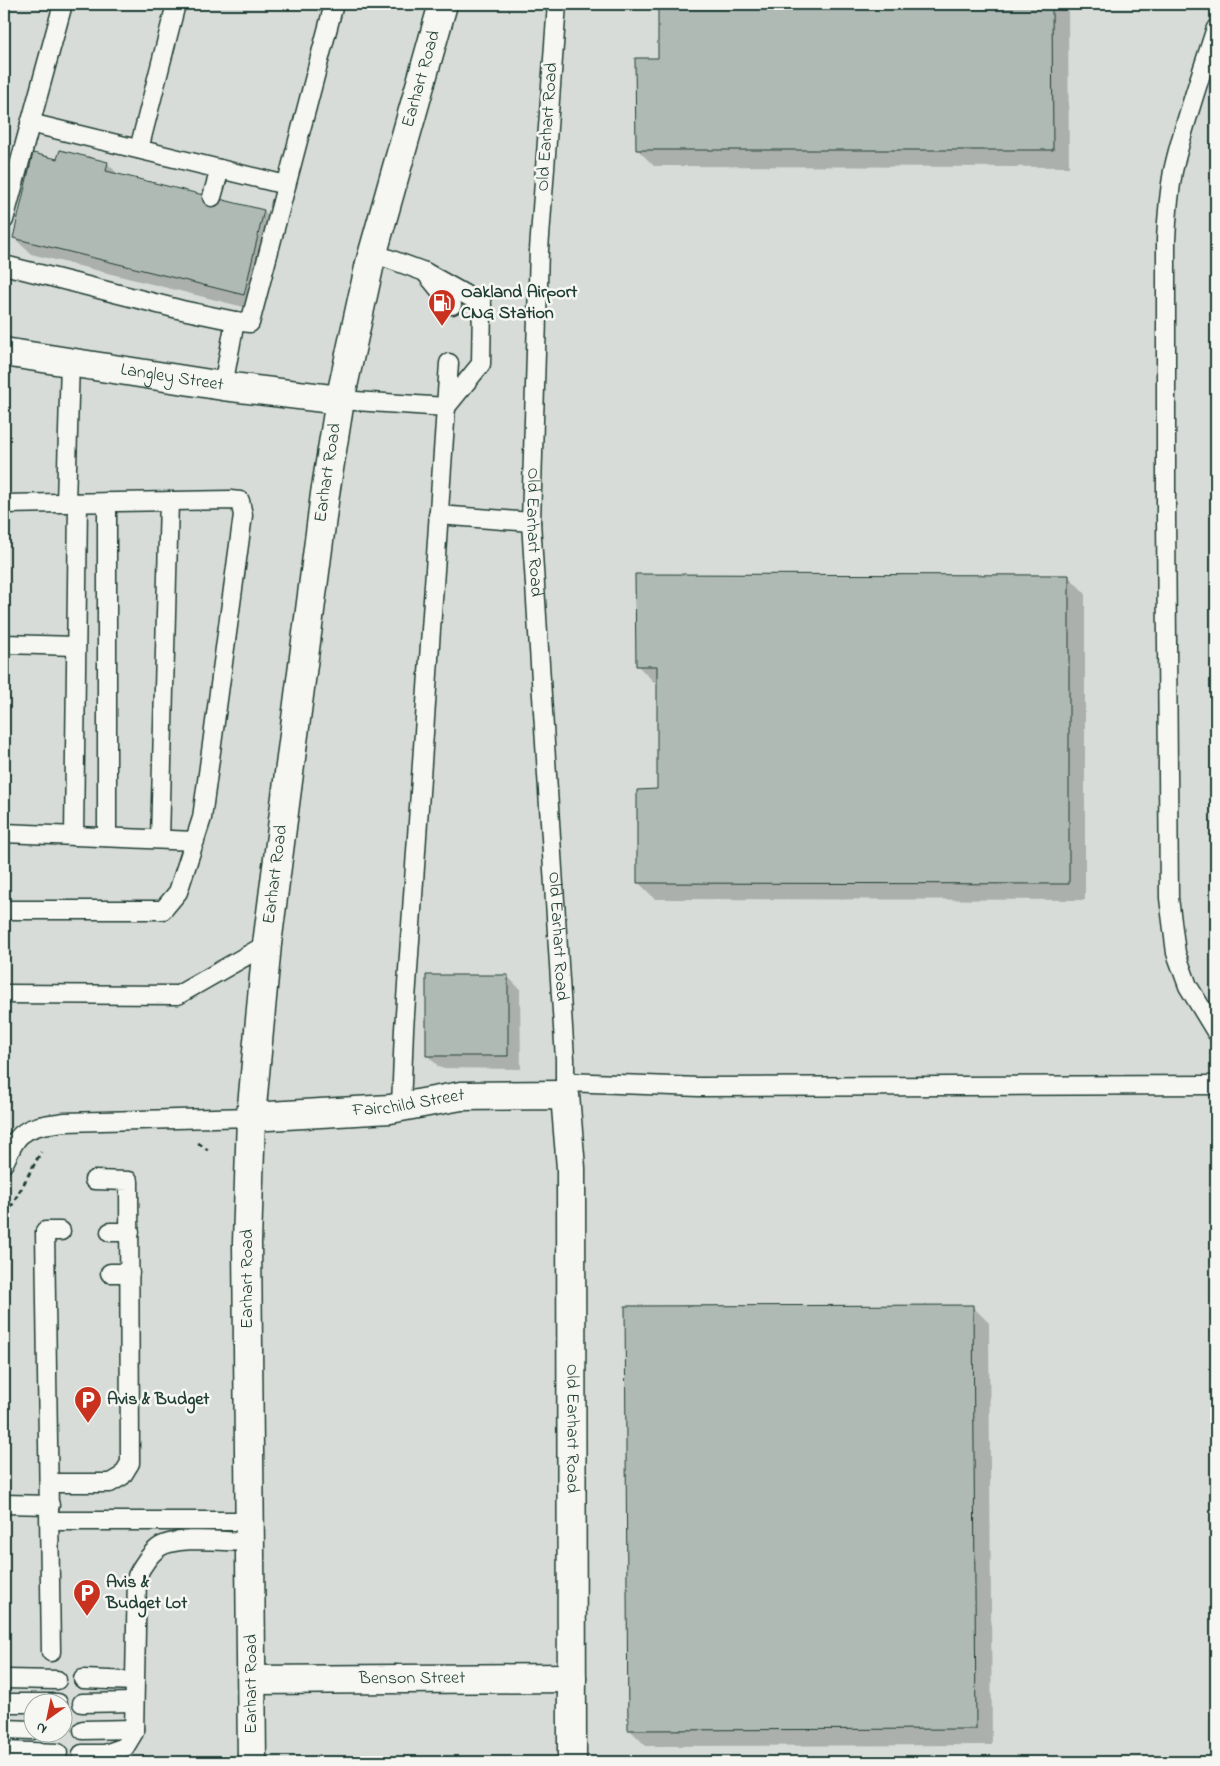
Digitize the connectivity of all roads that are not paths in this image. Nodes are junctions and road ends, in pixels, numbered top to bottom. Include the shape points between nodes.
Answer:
1 (63, 4) edge
2 (176, 4) edge
3 (334, 4) edge
4 (442, 4) edge
5 (557, 4) edge
6 (1216, 28) edge
7 (30, 123) junction
8 (140, 149) junction
9 (220, 169) junction
10 (286, 186) junction
11 (212, 197) dead end
12 (4, 220) edge
13 (373, 253) junction
14 (4, 265) edge
15 (425, 272) junction
16 (452, 305) dead end
17 (235, 321) junction
18 (4, 352) edge
19 (70, 361) junction
20 (448, 363) dead end
21 (224, 386) junction
22 (340, 400) junction
23 (446, 407) junction
24 (169, 501) junction
25 (108, 502) junction
26 (72, 503) junction
27 (4, 504) edge
28 (438, 515) junction
29 (531, 522) junction
30 (4, 644) edge
31 (76, 646) junction
32 (4, 833) edge
33 (74, 836) junction
34 (107, 837) junction
35 (160, 839) junction
36 (195, 841) junction
37 (4, 910) edge
38 (267, 944) junction
39 (4, 994) edge
40 (1216, 1032) edge
41 (1216, 1085) edge
42 (565, 1089) junction
43 (401, 1107) junction
44 (251, 1117) junction
45 (4, 1163) edge
46 (94, 1180) dead end
47 (61, 1231) dead end
48 (110, 1232) dead end
49 (130, 1232) junction
50 (110, 1273) dead end
51 (130, 1273) junction
52 (50, 1483) junction
53 (4, 1504) edge
54 (50, 1513) junction
55 (250, 1532) junction
56 (51, 1652) dead end
57 (572, 1678) junction
58 (4, 1679) edge
59 (82, 1679) dead end
60 (57, 1680) dead end
61 (252, 1680) junction
62 (135, 1681) junction
63 (134, 1702) junction
64 (4, 1703) edge
65 (22, 1703) edge
66 (82, 1703) dead end
67 (4, 1729) edge
68 (134, 1729) junction
69 (22, 1730) edge
70 (83, 1730) dead end
71 (4, 1751) edge
72 (58, 1753) dead end
73 (82, 1754) dead end
74 (252, 1762) edge
75 (572, 1762) edge

1 - 7 lane
2 - 8 lane
3 - 10 lane
4 - 13 street, Earhart Road
5 - 29 lane, Old Earhart Road via 538,250
6 - 40 lane via 1173,171 1166,240 1169,898 1176,952 1188,986
7 - 8 lane
7 - 12 lane
8 - 9 lane
9 - 10 lane
9 - 11 lane
10 - 17 lane via 250,323
13 - 15 lane
13 - 22 street, Earhart Road
14 - 17 lane
15 - 16 lane
15 - 23 lane via 482,304 481,364
17 - 21 lane
18 - 19 street, Langley Street
19 - 21 street, Langley Street
19 - 26 lane
20 - 23 lane
21 - 22 street, Langley Street
22 - 23 lane
22 - 38 street, Earhart Road via 324,494
23 - 28 lane
24 - 25 lane
24 - 35 lane
24 - 36 lane via 240,501 243,515 202,818
25 - 26 lane
25 - 34 lane
26 - 27 lane
26 - 31 lane
28 - 29 lane
28 - 43 lane
29 - 42 lane, Old Earhart Road
30 - 31 lane
31 - 33 lane
32 - 33 lane
33 - 34 lane
34 - 35 lane
35 - 36 lane
36 - 37 lane via 178,892 163,910
38 - 39 lane via 178,995
38 - 44 street, Earhart Road
41 - 42 lane
42 - 43 street, Fairchild Street via 461,1096
42 - 57 street, Old Earhart Road via 571,1177
43 - 44 street, Fairchild Street
44 - 45 lane via 65,1122 42,1126 27,1130 17,1138
44 - 55 street, Earhart Road via 248,1244
46 - 49 lane via 130,1181
47 - 52 lane via 45,1231 54,1273
48 - 49 lane
49 - 51 lane
50 - 51 lane
51 - 52 lane via 130,1463 122,1476 110,1484
52 - 54 lane
53 - 54 lane
54 - 55 lane
54 - 56 lane
55 - 61 street, Earhart Road
55 - 62 lane via 179,1540 158,1548 143,1564 137,1576
57 - 61 street, Benson Street
57 - 75 street, Old Earhart Road
58 - 60 lane
59 - 62 lane
61 - 74 street, Earhart Road
62 - 63 lane
63 - 66 lane
63 - 68 lane
64 - 65 lane
67 - 69 lane
68 - 70 lane
68 - 73 lane via 125,1747 105,1754
71 - 72 lane

